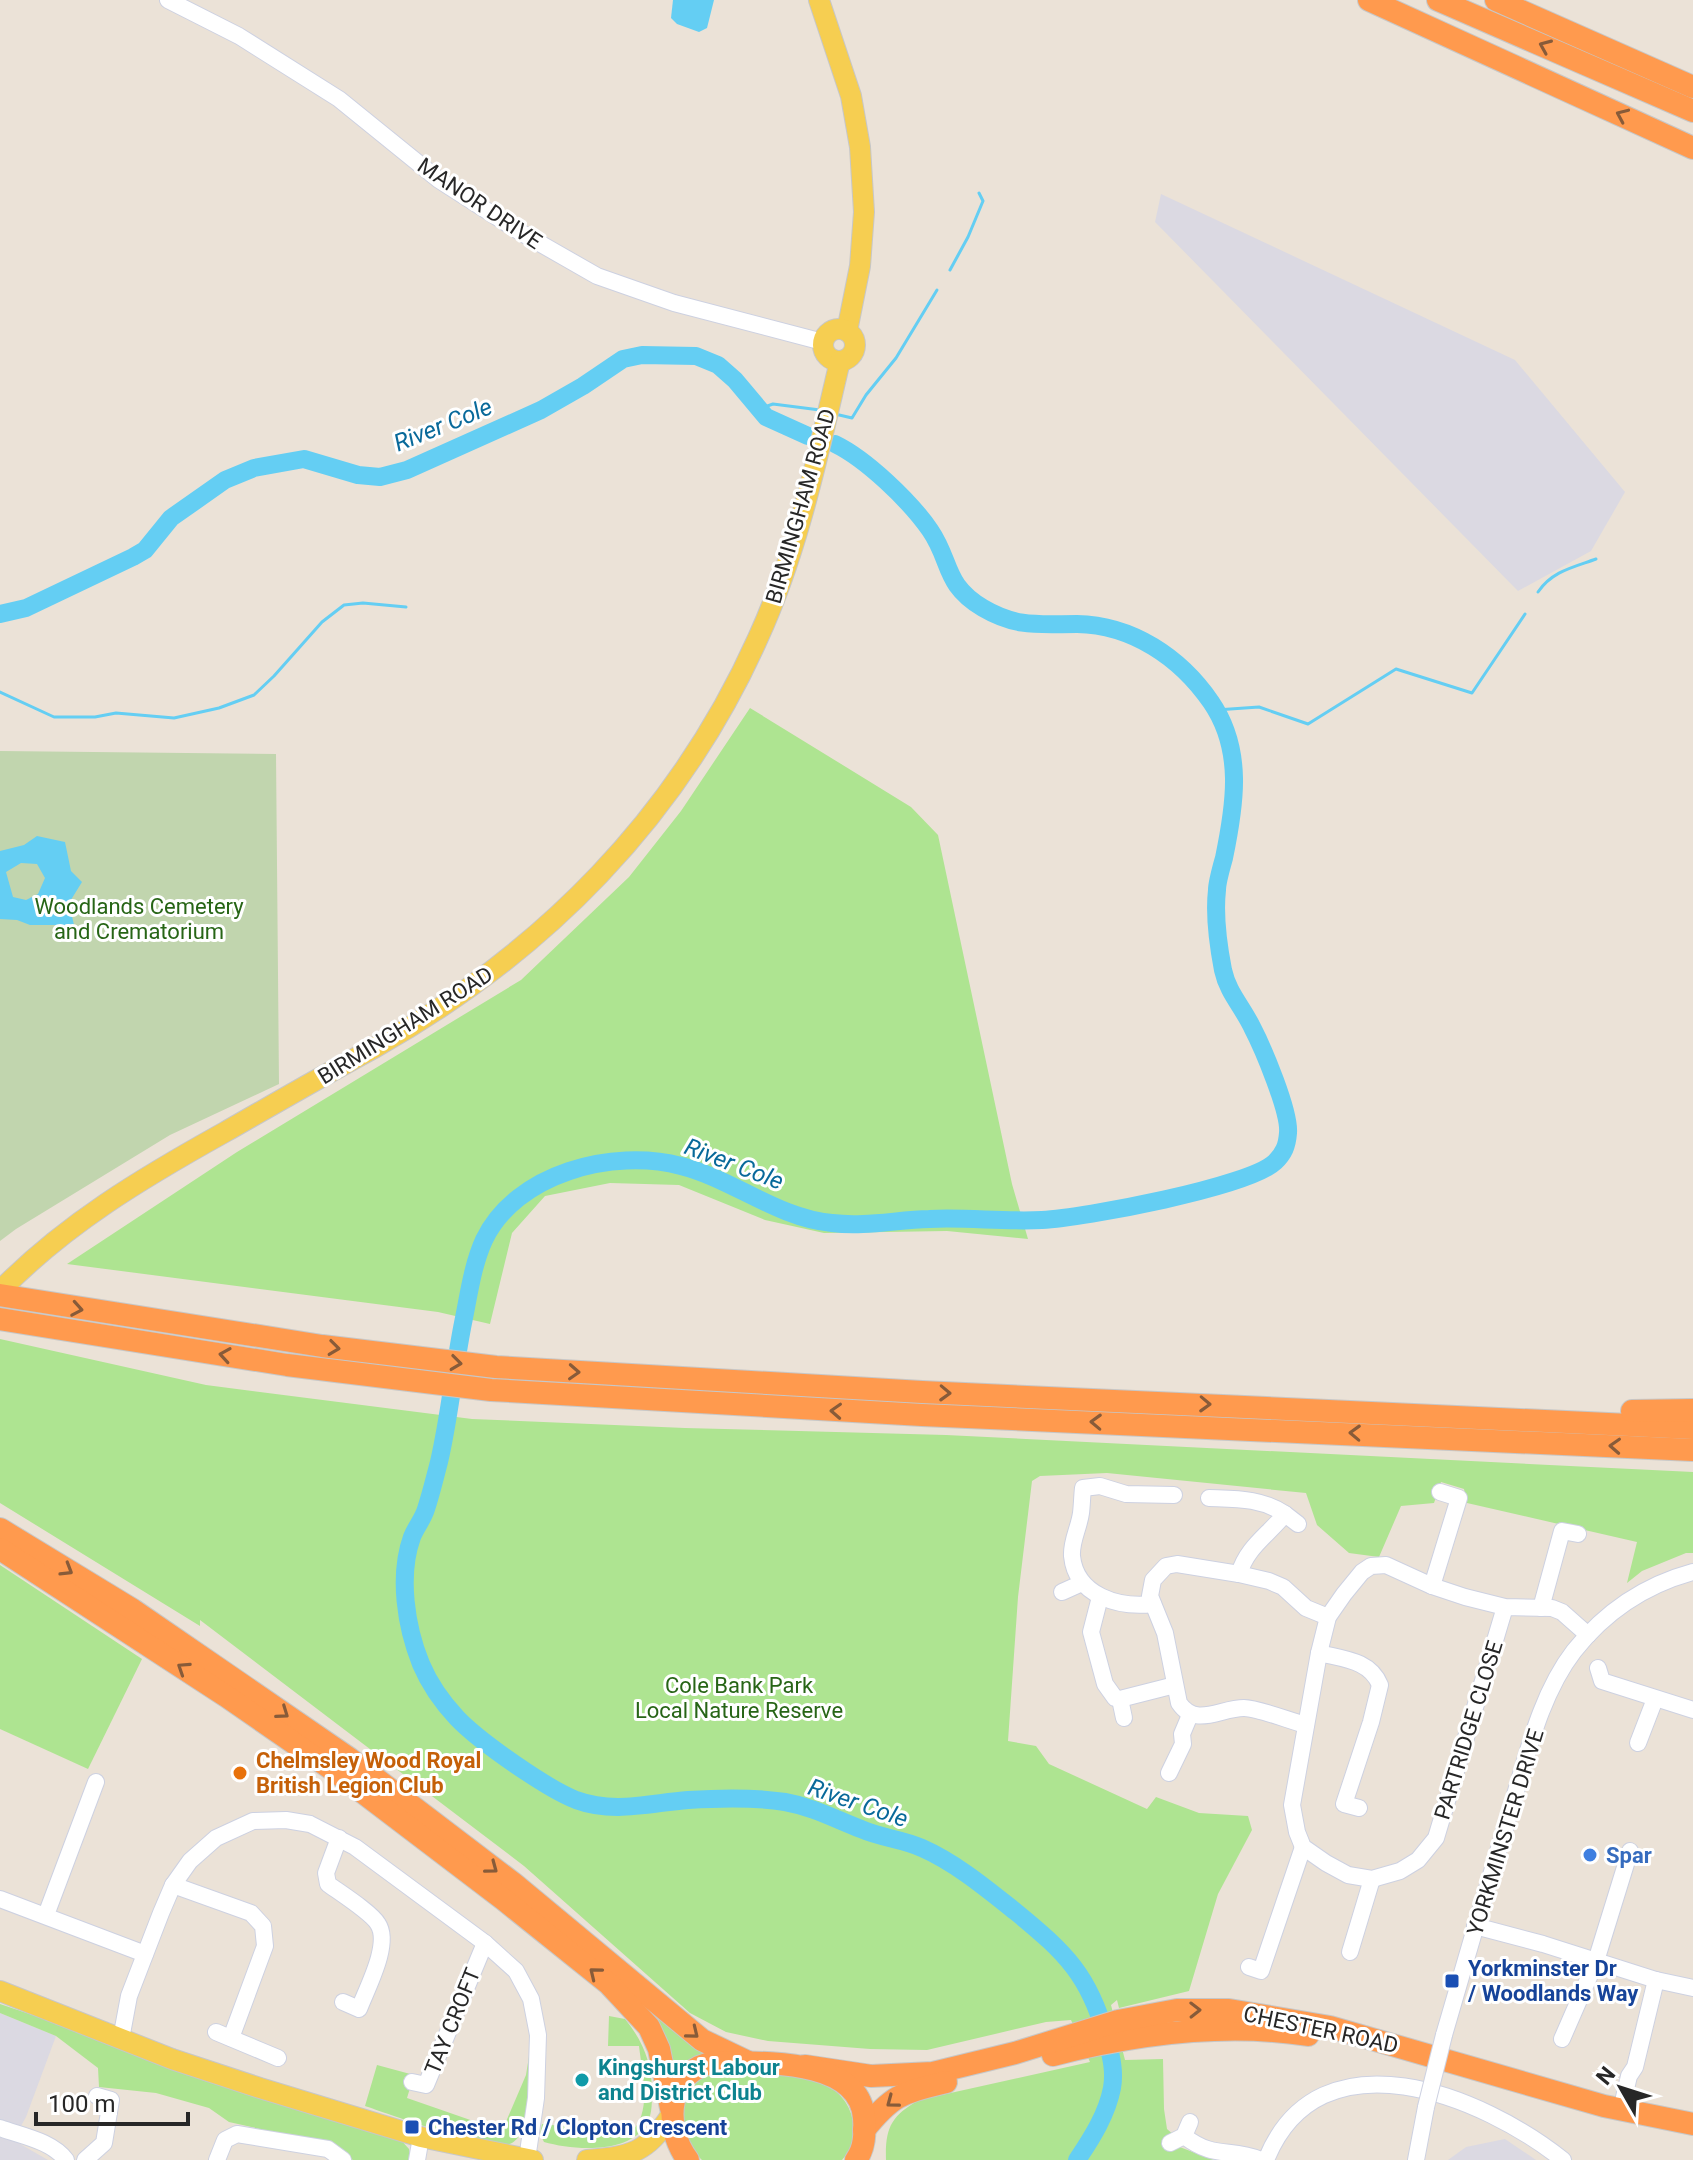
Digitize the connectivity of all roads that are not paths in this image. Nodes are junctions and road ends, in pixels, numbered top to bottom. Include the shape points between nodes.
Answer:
1 (168, 0) edge
2 (819, 0) edge
3 (1369, 0) edge
4 (1438, 0) edge
5 (1496, 0) edge
6 (1693, 87) edge
7 (1693, 111) edge
8 (1693, 148) edge
9 (847, 331) junction
10 (823, 342) junction
11 (840, 361) junction
12 (0, 1293) edge
13 (0, 1319) edge
14 (1693, 1410) edge
15 (1467, 1415) junction
16 (1693, 1428) edge
17 (1693, 1450) edge
18 (1440, 1492) dead end
19 (1174, 1495) dead end
20 (1209, 1498) dead end
21 (0, 1529) edge
22 (1578, 1534) dead end
23 (0, 1549) edge
24 (1693, 1572) edge
25 (1239, 1574) junction
26 (1082, 1583) junction
27 (1432, 1586) junction
28 (1062, 1592) dead end
29 (1100, 1597) junction
30 (1153, 1604) junction
31 (1505, 1607) junction
32 (1541, 1608) junction
33 (1328, 1617) junction
34 (1588, 1635) junction
35 (1319, 1653) junction
36 (1598, 1668) dead end
37 (1175, 1685) junction
38 (1120, 1699) junction
39 (1655, 1699) junction
40 (1693, 1710) edge
41 (1190, 1715) junction
42 (1124, 1718) dead end
43 (1306, 1725) junction
44 (1638, 1743) dead end
45 (1169, 1773) dead end
46 (96, 1782) dead end
47 (1359, 1808) dead end
48 (339, 1838) junction
49 (1303, 1847) junction
50 (1630, 1851) dead end
51 (1372, 1879) junction
52 (173, 1885) junction
53 (0, 1899) edge
54 (46, 1915) junction
55 (1475, 1926) junction
56 (485, 1943) junction
57 (1350, 1952) dead end
58 (145, 1954) junction
59 (1596, 1961) junction
60 (1249, 1967) dead end
61 (1656, 1980) junction
62 (1693, 1988) edge
63 (0, 1991) edge
64 (343, 2002) dead end
65 (1121, 2031) junction
66 (114, 2036) junction
67 (1562, 2039) dead end
68 (1068, 2044) junction
69 (278, 2058) dead end
70 (750, 2063) junction
71 (805, 2066) junction
72 (412, 2082) dead end
73 (97, 2096) dead end
74 (1621, 2110) junction
75 (671, 2112) junction
76 (1693, 2124) edge
77 (0, 2128) edge
78 (1182, 2134) dead end
79 (1693, 2134) edge
80 (421, 2137) junction
81 (862, 2150) edge
82 (527, 2159) edge
83 (66, 2160) edge
84 (85, 2160) edge
85 (217, 2160) edge
86 (343, 2160) edge
87 (417, 2160) edge
88 (533, 2160) edge
89 (587, 2160) edge
90 (688, 2160) edge
91 (1264, 2160) edge
92 (1416, 2160) edge
93 (1563, 2160) edge

1 - 10 street, MANOR DRIVE via 239,36 339,99 439,180 597,276 674,303
2 - 9 main road via 851,96 860,147 864,212
8 -> 3 highway
7 -> 4 highway
5 - 6 highway
9 - 10 main road via 833,330
9 - 11 main road via 855,346 851,356
10 - 11 main road via 827,356
11 - 12 main road, BIRMINGHAM ROAD via 810,483 760,636 680,775 608,868 503,964 425,1017 128,1188 18,1272
12 -> 15 highway via 110,1314 496,1367
17 -> 13 highway via 491,1390 287,1365
14 - 15 highway
15 - 16 highway
18 - 27 street via 1459,1498
19 - 26 street via 1075,1488 1081,1513 1072,1556
20 - 25 street via 1270,1504 1291,1519 1250,1549
21 -> 70 highway via 133,1610 350,1759 524,1892 702,2040
22 - 32 street via 1562,1531
75 -> 23 highway via 659,2049 649,2027 609,1984 336,1772
24 - 34 street, YORKMINSTER DRIVE via 1641,1593
25 - 30 street via 1166,1566 1150,1587
25 - 33 street via 1283,1587 1306,1608
26 - 28 street
26 - 29 street
27 - 31 street
27 - 33 street via 1386,1565 1371,1566
29 - 30 street via 1133,1606
29 - 38 street via 1091,1632 1105,1684
30 - 37 street
31 - 32 street
31 - 51 street, PARTRIDGE CLOSE via 1436,1838 1418,1860
32 - 34 street via 1562,1612
33 - 35 street
34 - 55 street, YORKMINSTER DRIVE via 1557,1677 1545,1705
35 - 43 street
35 - 47 street via 1366,1665 1380,1685 1344,1804
36 - 39 street via 1602,1681
37 - 38 street
37 - 41 street via 1179,1703
38 - 42 street
39 - 40 street
39 - 44 street
41 - 43 street via 1245,1708
41 - 45 street
43 - 49 street via 1292,1805
46 - 54 street
48 - 52 street via 310,1824 253,1821 205,1847
48 - 56 street
48 - 64 street via 326,1873 328,1884 378,1922 383,1938 359,2009
49 - 51 street via 1348,1875
49 - 60 street via 1261,1971
50 - 59 street
51 - 57 street
52 - 58 street
52 - 69 street via 259,1919 265,1946 239,2018 223,2035
53 - 54 street
54 - 58 street
55 - 59 street
55 - 92 street, YORKMINSTER DRIVE, bridge
56 - 72 street, TAY CROFT via 426,2085
56 - 82 street via 516,1971 535,2016 539,2060
58 - 66 street
59 - 61 street
59 - 67 street
61 - 62 street
61 - 74 street
63 - 66 main road
65 - 68 highway, CHESTER ROAD
65 -> 74 highway, CHESTER ROAD via 1160,2012 1229,2010 1279,2017
65 - 79 highway, CHESTER ROAD via 1304,2034
66 - 80 main road
68 - 71 highway, CHESTER ROAD via 933,2073 871,2076
68 -> 81 highway, CHESTER ROAD via 898,2095 886,2104
70 - 71 highway, CHESTER ROAD
70 - 75 highway, CHESTER ROAD via 705,2064 686,2080
71 - 81 highway via 855,2092 864,2114
73 - 84 street via 111,2100 104,2143
74 - 76 highway, CHESTER ROAD
75 - 89 main road via 646,2147 633,2154
75 - 90 highway via 674,2136
77 - 83 street via 49,2145
78 - 91 street via 1212,2152
80 - 82 main road
80 - 87 street
82 - 88 main road
85 - 86 street via 225,2140 237,2134 328,2149
91 - 93 street via 1284,2127 1311,2103 1379,2083 1410,2086 1496,2116

